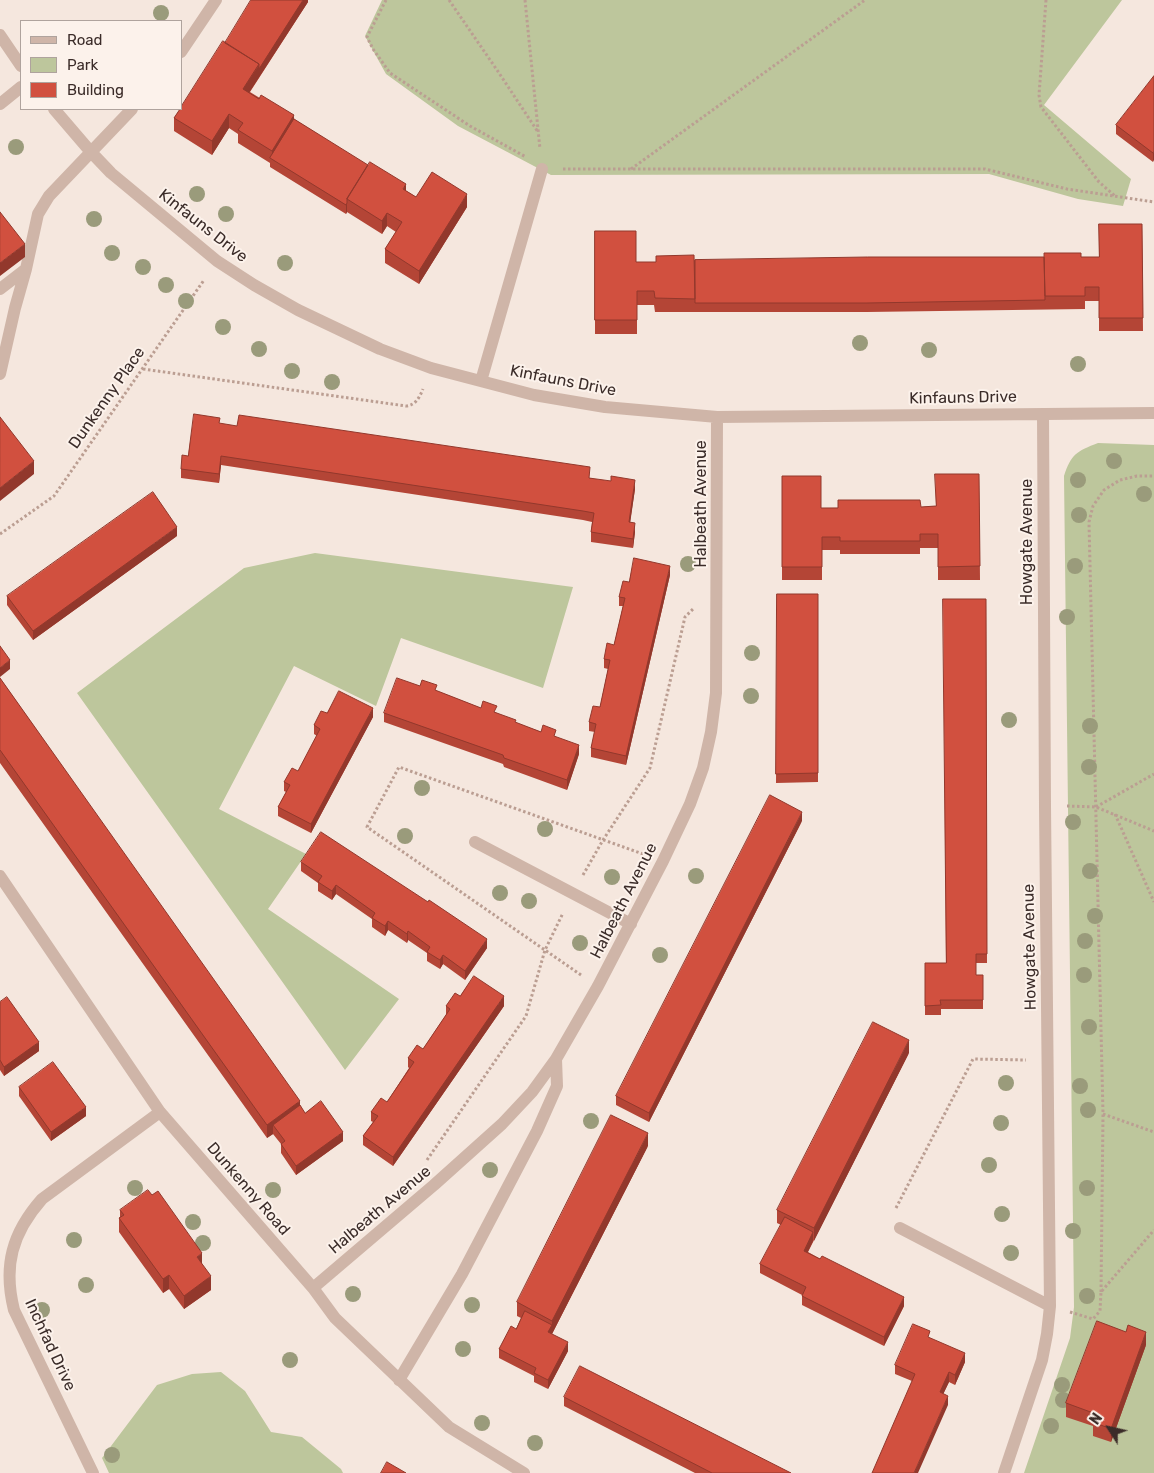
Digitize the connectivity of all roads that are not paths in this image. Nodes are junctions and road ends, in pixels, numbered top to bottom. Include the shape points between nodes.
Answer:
1 (216, 0) edge
2 (0, 35) edge
3 (182, 51) edge
4 (20, 65) edge
5 (20, 88) edge
6 (0, 104) edge
7 (55, 110) edge
8 (131, 110) edge
9 (90, 151) junction
10 (542, 169) road end
11 (26, 269) junction
12 (0, 289) edge
13 (0, 374) edge
14 (480, 381) junction
15 (1154, 413) edge
16 (1043, 414) junction
17 (717, 417) junction
18 (475, 842) dead end
19 (0, 876) edge
20 (631, 924) junction
21 (556, 1059) junction
22 (160, 1112) junction
23 (900, 1228) road end
24 (313, 1288) junction
25 (1050, 1306) junction
26 (399, 1380) junction
27 (93, 1473) edge
28 (524, 1473) edge
29 (1004, 1473) edge

1 - 3 street
2 - 4 street
5 - 6 street
7 - 9 street, Kinfauns Drive
8 - 9 street
9 - 11 street via 49,196 38,214
9 - 14 street, Kinfauns Drive via 111,173 217,261 254,285 380,349 431,368
10 - 14 street
11 - 12 street
11 - 13 street
14 - 17 street, Kinfauns Drive via 534,395 605,407
15 - 16 street, Kinfauns Drive
16 - 17 street, Kinfauns Drive
16 - 25 street, Howgate Avenue
17 - 20 street, Halbeath Avenue via 716,693 711,732 690,804
18 - 20 street
19 - 22 street, Dunkenny Road
20 - 21 street, Halbeath Avenue
21 - 24 street, Halbeath Avenue via 532,1092 502,1124
21 - 26 street via 557,1086 537,1131 462,1274
22 - 24 street, Dunkenny Road
22 - 27 street, Inchfad Drive via 42,1199 26,1218 12,1248 10,1296 14,1310
23 - 25 street
24 - 26 street, Dunkenny Road via 335,1318
25 - 29 street, Howgate Avenue via 1042,1360
26 - 28 street, Dunkenny Road via 449,1427

